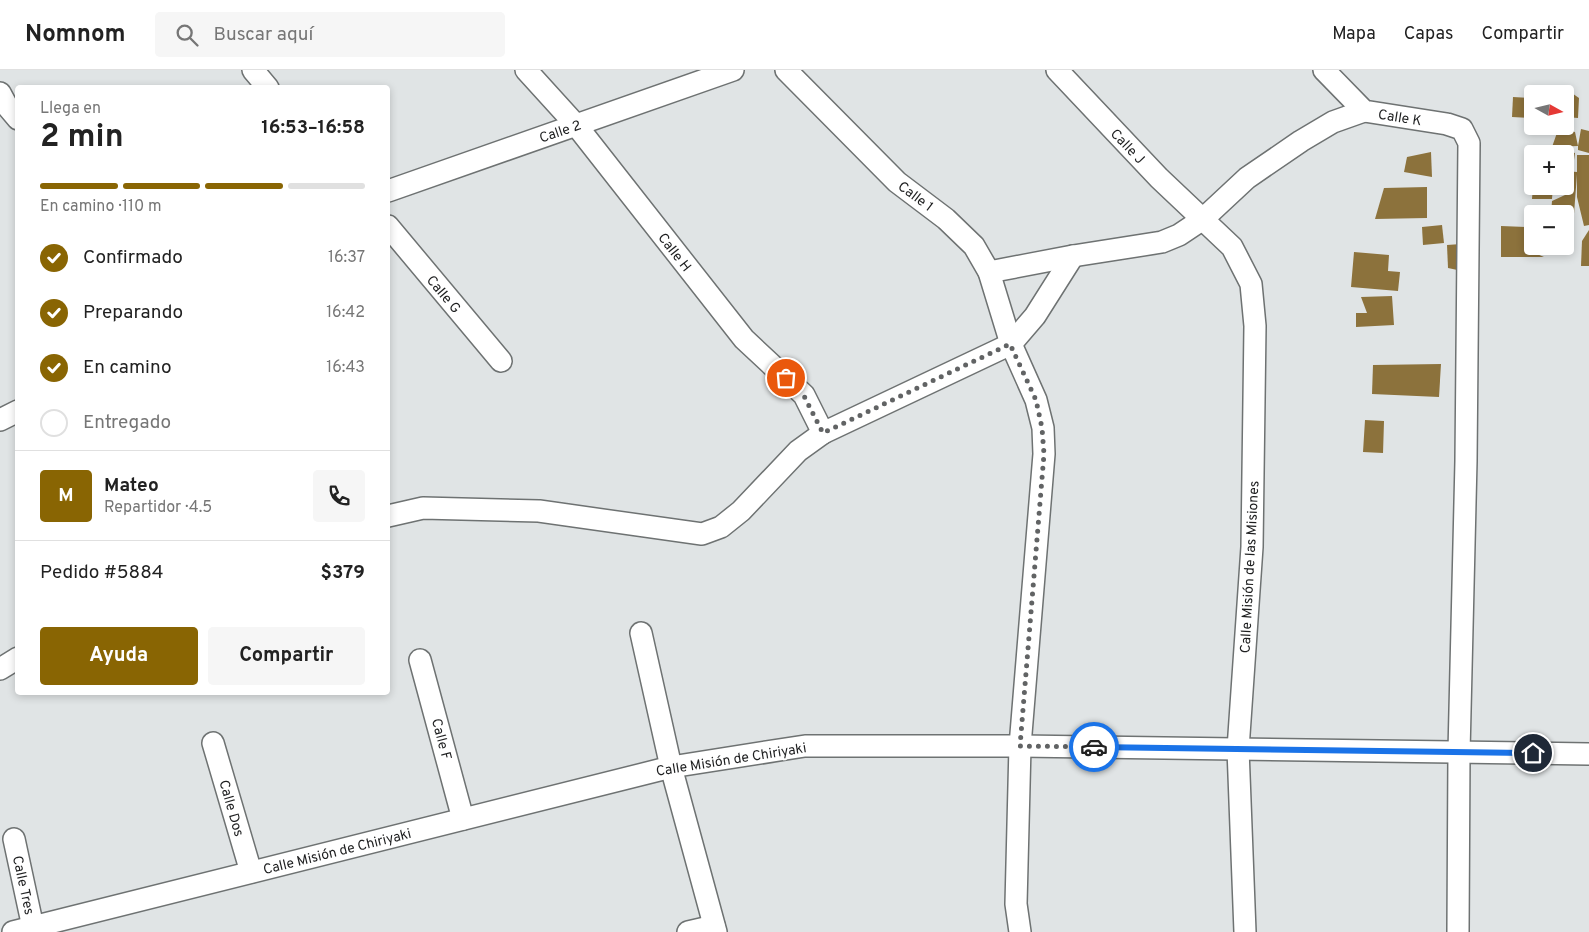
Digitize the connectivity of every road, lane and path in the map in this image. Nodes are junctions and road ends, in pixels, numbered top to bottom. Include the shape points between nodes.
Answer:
1 (253, 70) edge
2 (526, 70) edge
3 (733, 70) edge
4 (786, 70) edge
5 (1057, 70) edge
6 (1324, 70) edge
7 (266, 85) edge
8 (1364, 111) junction
9 (576, 125) junction
10 (390, 190) edge
11 (1202, 219) junction
12 (390, 228) edge
13 (1073, 256) junction
14 (989, 272) junction
15 (1010, 344) junction
16 (500, 361) dead end
17 (15, 413) edge
18 (0, 420) edge
19 (823, 433) junction
20 (390, 516) edge
21 (641, 633) dead end
22 (15, 660) edge
23 (420, 660) dead end
24 (0, 669) edge
25 (213, 743) dead end
26 (1020, 746) junction
27 (1238, 749) junction
28 (1459, 752) junction
29 (1589, 754) edge
30 (671, 768) junction
31 (463, 819) junction
32 (14, 839) dead end
33 (251, 872) junction
34 (715, 929) edge
35 (27, 930) edge
36 (688, 932) edge
37 (1020, 932) edge
38 (1245, 932) edge
39 (1458, 932) edge

1 - 7 street
2 - 9 street, Calle H
3 - 9 street, Calle 2
4 - 14 street, Calle 1 via 897,182 967,239
5 - 11 street, Calle J
6 - 8 street, Calle K
8 - 11 street via 1333,122 1301,141 1247,178
8 - 28 street, Calle K via 1448,124 1462,129 1469,143
9 - 10 street, Calle 2
9 - 19 street, Calle H via 744,339 804,396
11 - 13 street via 1162,242
11 - 27 street, Calle Misión de las Misiones via 1232,247 1251,284 1255,326 1252,547
12 - 16 street, Calle G
13 - 14 street
13 - 15 street via 1035,316
14 - 15 street, Calle 1
15 - 19 street
15 - 26 street, Calle 1 via 1036,400 1044,454
17 - 18 street
19 - 20 street via 798,451 741,511 721,526 702,534 539,511 423,508
21 - 30 street
22 - 24 street
23 - 31 street, Calle F
25 - 33 street, Calle Dos
26 - 27 street, Calle Misión de Chiriyaki
26 - 30 street, Calle Misión de Chiriyaki via 805,746
26 - 37 street, Calle 1 via 1016,904
27 - 28 street, Calle Misión de Chiriyaki
27 - 38 street, Calle Misión de las Misiones
28 - 29 street, Calle Misión de Chiriyaki
28 - 39 street
30 - 31 street, Calle Misión de Chiriyaki
30 - 34 street
31 - 33 street, Calle Misión de Chiriyaki
32 - 35 street, Calle Tres
33 - 35 street, Calle Misión de Chiriyaki
34 - 36 street

